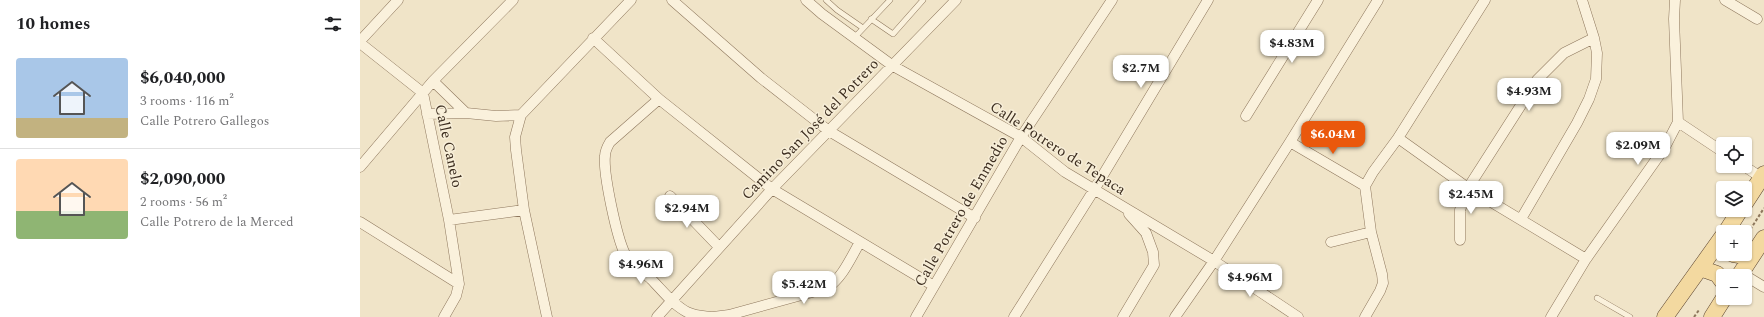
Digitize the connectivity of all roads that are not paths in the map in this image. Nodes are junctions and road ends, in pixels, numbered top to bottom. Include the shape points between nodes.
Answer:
1 (398, 0) edge
2 (513, 0) edge
3 (631, 0) edge
4 (672, 0) edge
5 (806, 0) edge
6 (826, 0) edge
7 (890, 0) edge
8 (923, 0) edge
9 (956, 0) edge
10 (1112, 0) edge
11 (1208, 0) edge
12 (1318, 0) edge
13 (1378, 0) edge
14 (1485, 0) edge
15 (1582, 0) edge
16 (1675, 0) edge
17 (1725, 0) edge
18 (871, 19) junction
19 (1757, 19) dead end
20 (863, 28) junction
21 (593, 38) junction
22 (854, 38) junction
23 (1594, 38) junction
24 (360, 42) edge
25 (892, 66) junction
26 (434, 81) junction
27 (423, 93) junction
28 (659, 100) junction
29 (466, 113) junction
30 (427, 114) junction
31 (521, 116) junction
32 (1246, 116) dead end
33 (1678, 122) junction
34 (829, 131) junction
35 (1021, 137) junction
36 (1398, 138) junction
37 (1290, 142) junction
38 (1716, 147) edge
39 (360, 167) edge
40 (1752, 170) edge
41 (1763, 176) edge
42 (1365, 186) junction
43 (1468, 188) junction
44 (772, 189) junction
45 (1094, 190) junction
46 (1752, 192) edge
47 (670, 196) dead end
48 (1124, 208) junction
49 (524, 210) junction
50 (975, 218) junction
51 (1521, 219) junction
52 (449, 220) junction
53 (360, 222) edge
54 (1371, 232) junction
55 (1764, 238) edge
56 (1460, 240) dead end
57 (860, 242) junction
58 (1331, 242) dead end
59 (1716, 246) edge
60 (719, 247) junction
61 (1752, 256) edge
62 (1586, 259) junction
63 (1214, 261) junction
64 (1700, 268) junction
65 (1716, 274) edge
66 (1752, 280) edge
67 (459, 284) junction
68 (934, 286) junction
69 (1764, 287) edge
70 (1597, 298) dead end
71 (673, 301) junction
72 (1720, 305) edge
73 (685, 314) edge
74 (1715, 316) edge
75 (444, 317) edge
76 (547, 317) edge
77 (657, 317) edge
78 (712, 317) edge
79 (916, 317) edge
80 (1014, 317) edge
81 (1123, 317) edge
82 (1175, 317) edge
83 (1298, 317) edge
84 (1365, 317) edge
85 (1551, 317) edge
86 (1630, 317) edge
87 (1665, 317) edge

1 - 24 street
2 - 26 street
3 - 21 street
4 - 34 street via 761,78
5 - 22 street, Calle Potrero de Tepaca
6 - 20 lane
7 - 18 lane
8 - 18 lane via 892,34
9 - 25 street, Camino San José del Potrero
10 - 35 street, Calle Potrero de Enmedio
11 - 45 street
12 - 32 street
13 - 37 street
14 - 36 street
15 - 23 street
16 - 33 street
17 - 19 street
18 - 20 lane
20 - 22 lane
21 - 28 street
21 - 31 street
22 - 25 street, Calle Potrero de Tepaca
23 - 43 street via 1564,53 1537,80
23 - 51 street via 1597,54 1596,79 1589,99
24 - 27 street, Calle Canelo
25 - 34 street, Camino San José del Potrero
25 - 35 street, Calle Potrero de Tepaca
26 - 27 street
26 - 29 street
27 - 30 street, Calle Canelo
27 - 39 street
28 - 44 street
28 - 71 street via 610,142 606,149 605,167 618,236 626,255
29 - 30 street
29 - 31 street
30 - 52 street, Calle Canelo
31 - 49 street via 515,137
33 - 38 street
33 - 62 street via 1665,147
34 - 44 street, Camino San José del Potrero
34 - 50 street
35 - 45 street, Calle Potrero de Tepaca via 1065,172
35 - 50 street, Calle Potrero de Enmedio
36 - 42 street
36 - 43 street
37 - 42 street
37 - 63 street
40 - 41 street
41 - 46 main road
42 - 54 street
43 - 51 street
43 - 56 street via 1460,210
44 - 57 street
44 - 60 street, Camino San José del Potrero
45 - 48 street, Calle Potrero de Tepaca
45 - 80 street
47 - 60 street
48 - 63 street, Calle Potrero de Tepaca
48 - 81 street via 1146,234 1153,252 1154,265
49 - 52 street
49 - 76 street
50 - 68 street, Calle Potrero de Enmedio
51 - 62 street
52 - 67 street, Calle Canelo
53 - 67 street
54 - 58 street
54 - 84 street via 1383,283
55 - 61 main road
57 - 68 street
57 - 78 street via 843,273 827,288 729,315
59 - 64 main road
60 - 71 street, Camino San José del Potrero
62 - 85 street
63 - 82 street
63 - 83 street, Calle Potrero de Tepaca
64 - 65 main road
64 - 87 main road
66 - 69 street
67 - 75 street, Calle Canelo
68 - 79 street, Calle Potrero de Enmedio
70 - 86 lane
71 - 73 street
71 - 77 street, Camino San José del Potrero
72 - 74 main road
73 - 78 street

